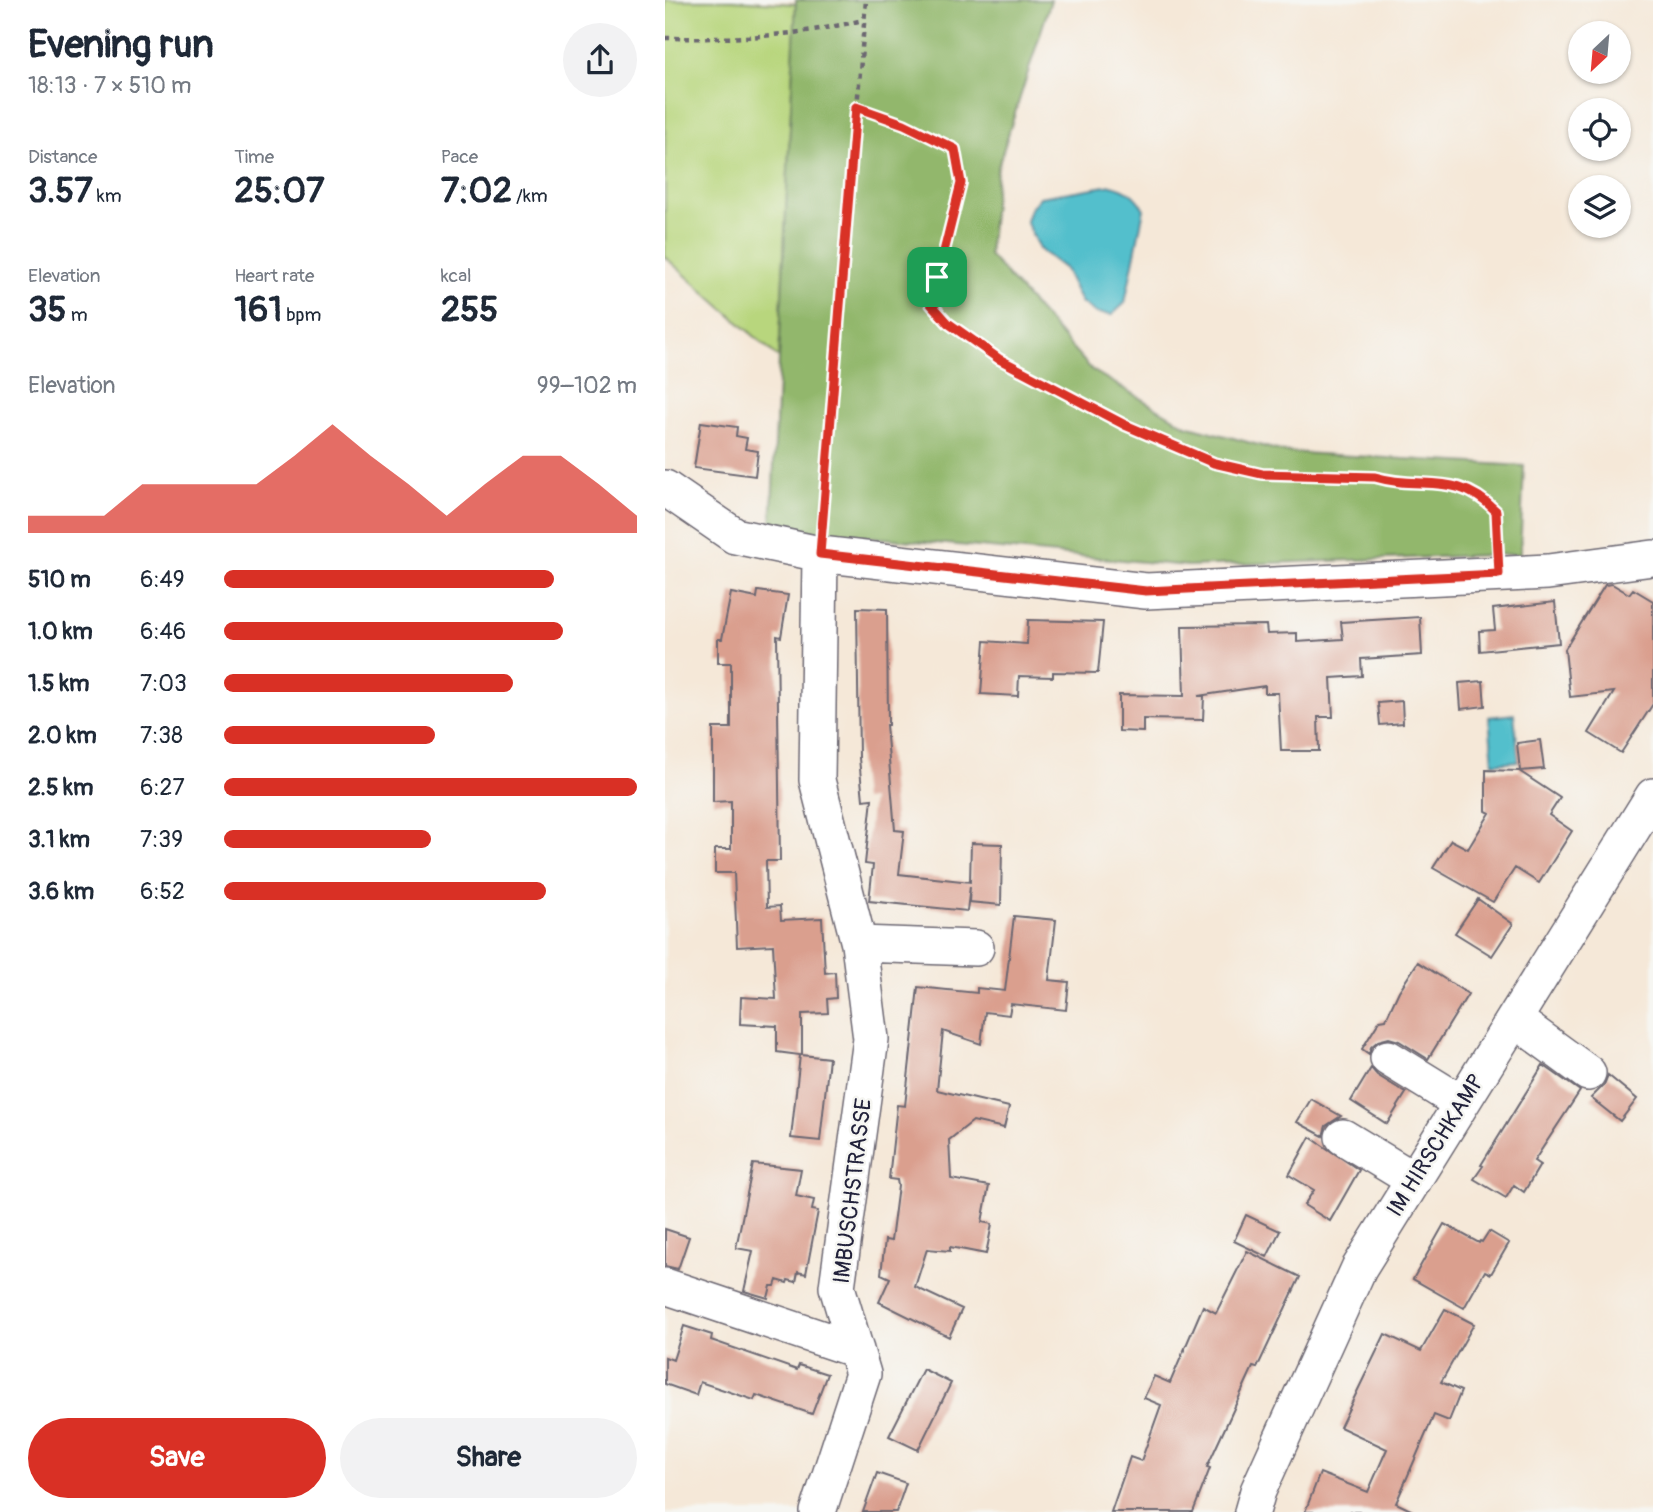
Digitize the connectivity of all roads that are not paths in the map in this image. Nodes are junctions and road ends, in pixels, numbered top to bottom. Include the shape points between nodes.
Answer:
1 (665, 488) edge
2 (820, 554) junction
3 (1653, 558) edge
4 (1653, 796) edge
5 (1642, 838) edge
6 (859, 944) junction
7 (976, 948) dead end
8 (1514, 1019) junction
9 (1388, 1058) dead end
10 (1588, 1073) dead end
11 (1461, 1103) junction
12 (1343, 1137) dead end
13 (1414, 1180) junction
14 (665, 1286) edge
15 (856, 1350) junction
16 (818, 1512) edge
17 (1252, 1512) edge

1 - 2 street via 735,536
2 - 3 street via 1146,591 1548,572
2 - 6 street, IMBUSCHSTRASSE via 817,780
4 - 5 street, IM HIRSCHKAMP
5 - 8 street, IM HIRSCHKAMP
6 - 7 street
6 - 15 street, IMBUSCHSTRASSE via 871,1039 837,1287
8 - 10 street
8 - 11 street, IM HIRSCHKAMP
9 - 11 street
11 - 13 street, IM HIRSCHKAMP
12 - 13 street
13 - 17 street, IM HIRSCHKAMP via 1359,1268
14 - 15 street
15 - 16 street, IMBUSCHSTRASSE via 863,1374

